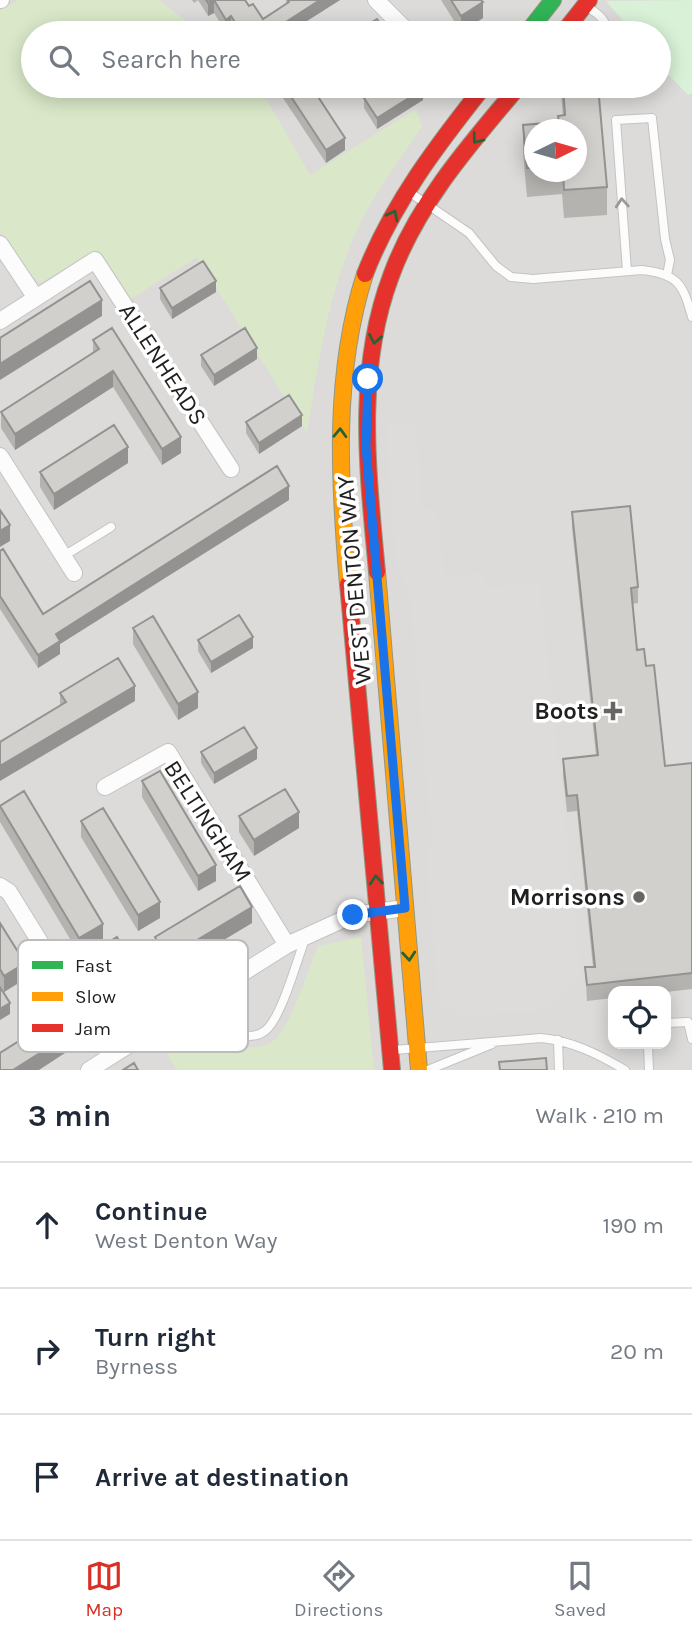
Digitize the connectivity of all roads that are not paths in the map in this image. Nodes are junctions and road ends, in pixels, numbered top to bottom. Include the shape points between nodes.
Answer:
1 (376, 0) edge
2 (587, 3) edge
3 (552, 11) edge
4 (397, 21) edge
5 (573, 21) edge
6 (604, 21) edge
7 (469, 98) edge
8 (484, 98) edge
9 (509, 98) edge
10 (497, 112) junction
11 (406, 190) junction
12 (427, 204) junction
13 (0, 244) edge
14 (627, 271) junction
15 (667, 275) junction
16 (36, 298) junction
17 (692, 317) edge
18 (0, 321) edge
19 (0, 456) edge
20 (231, 469) dead end
21 (111, 527) dead end
22 (62, 557) junction
23 (74, 573) dead end
24 (105, 787) dead end
25 (0, 886) edge
26 (405, 908) junction
27 (379, 910) junction
28 (306, 936) junction
29 (39, 940) edge
30 (287, 945) junction
31 (248, 970) edge
32 (671, 1023) edge
33 (248, 1037) edge
34 (558, 1040) junction
35 (692, 1040) edge
36 (501, 1041) junction
37 (417, 1048) junction
38 (648, 1049) edge
39 (390, 1051) junction
40 (108, 1052) edge
41 (115, 1052) edge
42 (110, 1055) junction
43 (89, 1070) edge
44 (392, 1070) edge
45 (419, 1070) edge
46 (428, 1070) edge
47 (559, 1070) edge
48 (625, 1070) edge
49 (649, 1070) edge

1 - 4 street
2 - 3 lane
2 - 5 street
2 - 6 lane
7 - 11 street, WEST DENTON WAY
8 - 10 street
9 - 10 street, WEST DENTON WAY
10 -> 12 street, WEST DENTON WAY
11 - 12 lane
27 -> 11 street, WEST DENTON WAY via 340,446 343,376 356,302 375,250
12 - 14 lane via 469,233 511,277
12 -> 26 street, WEST DENTON WAY via 410,231 381,305 368,379 366,447
13 - 16 street
14 - 15 lane
14 -> 15 lane via 616,120 652,118 670,260
15 - 17 lane via 682,287
16 - 18 street
16 - 20 street, ALLENHEADS via 95,260
19 - 22 street
21 - 22 lane
22 - 23 street
24 - 30 street, BELTINGHAM via 168,752
25 - 29 street via 9,892
26 - 27 street
26 -> 37 street, WEST DENTON WAY
27 - 28 street via 353,915
27 - 39 street, WEST DENTON WAY
28 - 30 street
28 - 33 lane via 276,1017 265,1031
30 - 31 street
32 - 35 lane via 688,1022
34 - 36 lane
34 - 47 lane
34 - 48 lane
36 - 37 lane
36 - 46 lane
37 - 39 lane
37 - 45 street, WEST DENTON WAY
38 - 49 lane
39 - 44 street, WEST DENTON WAY
40 - 42 street
41 - 42 street
42 - 43 street

